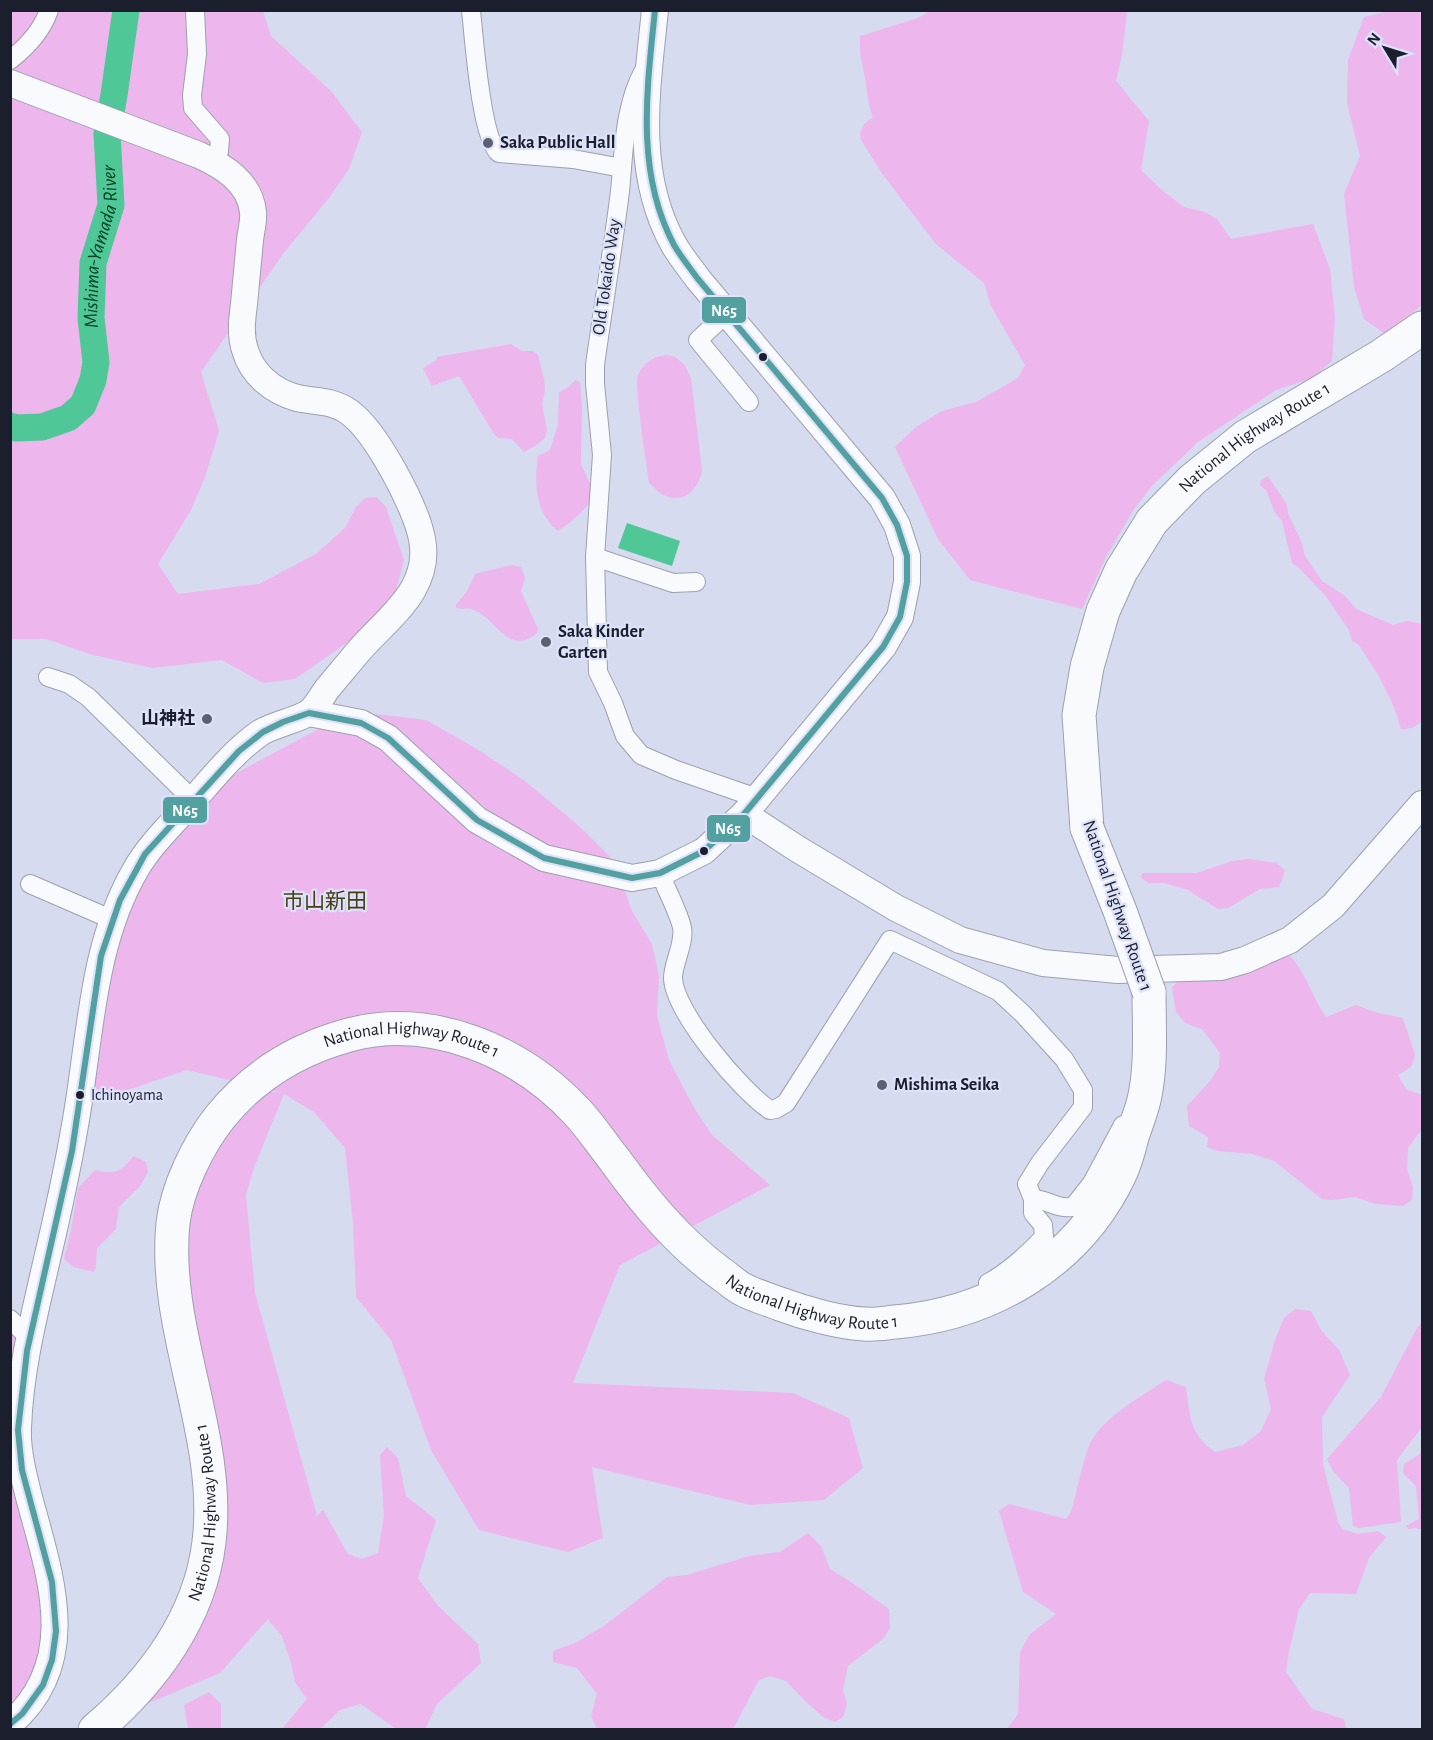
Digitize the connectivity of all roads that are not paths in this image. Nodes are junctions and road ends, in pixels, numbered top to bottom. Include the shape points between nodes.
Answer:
1 (49, 10) edge
2 (195, 10) edge
3 (471, 10) edge
4 (655, 10) edge
5 (10, 60) edge
6 (650, 61) junction
7 (10, 83) edge
8 (215, 162) junction
9 (622, 168) junction
10 (726, 314) junction
11 (1422, 328) edge
12 (749, 402) dead end
13 (594, 557) junction
14 (696, 582) dead end
15 (48, 677) dead end
16 (309, 713) junction
17 (194, 800) junction
18 (1422, 804) edge
19 (750, 806) junction
20 (660, 873) junction
21 (30, 884) dead end
22 (113, 920) junction
23 (1149, 1046) junction
24 (1033, 1199) junction
25 (953, 1312) junction
26 (10, 1319) edge
27 (30, 1338) junction
28 (10, 1724) edge
29 (95, 1730) edge

1 - 5 street via 40,30
2 - 8 street via 193,108 220,139
3 - 9 street via 485,123 495,150
4 - 6 street
6 - 9 street, Old Tokaido Way via 631,103
6 - 10 street via 645,132 651,186 674,244
7 - 8 street
8 - 16 street via 235,177 253,211 242,317 247,358 258,375 280,392 333,403 361,422 373,435 422,536 424,556 414,589
9 - 13 street, Old Tokaido Way via 595,365 602,455
10 - 12 street via 698,340
10 - 19 street via 882,498 897,525 907,556 907,582 900,616 883,647
11 - 23 highway, National Highway Route 1, bridge via 1245,437 1192,480 1152,520 1121,571 1103,611 1079,715 1087,828 1149,992
13 - 14 street via 673,583
13 - 19 street, Old Tokaido Way via 596,661 625,736 640,754
15 - 17 street via 69,684 88,697
16 - 17 street via 263,732 239,751
16 - 20 street via 361,723 388,738 477,820 544,858 632,878
17 - 22 street via 145,854
18 - 19 street via 1333,906 1290,940 1221,968 1118,970 1043,963 960,940 796,848
19 - 20 street via 704,851
20 - 24 street via 683,929 673,979 679,1003 700,1036 756,1102 770,1110 786,1103 890,940 998,991 1064,1059 1083,1090 1083,1107 1027,1184
21 - 22 street
22 - 27 street via 101,956 72,1150
23 - 24 street via 1132,1083 1123,1128 1092,1183 1072,1207 1060,1209 1045,1200
23 - 25 highway, National Highway Route 1 via 1145,1097 1123,1168 1083,1232 1030,1279
24 - 25 street via 1033,1213 1043,1225 1044,1237 1002,1275 967,1293
25 - 29 highway, National Highway Route 1 via 918,1320 864,1324 803,1312 744,1290 694,1254 651,1209 579,1113 542,1080 490,1049 452,1035 403,1027 354,1034 304,1050 264,1073 227,1108 196,1153 178,1200 172,1250 177,1306 207,1451 210,1537 198,1593 182,1628 119,1710
26 - 27 street
27 - 28 street via 18,1430 22,1470 52,1582 56,1631 43,1685

